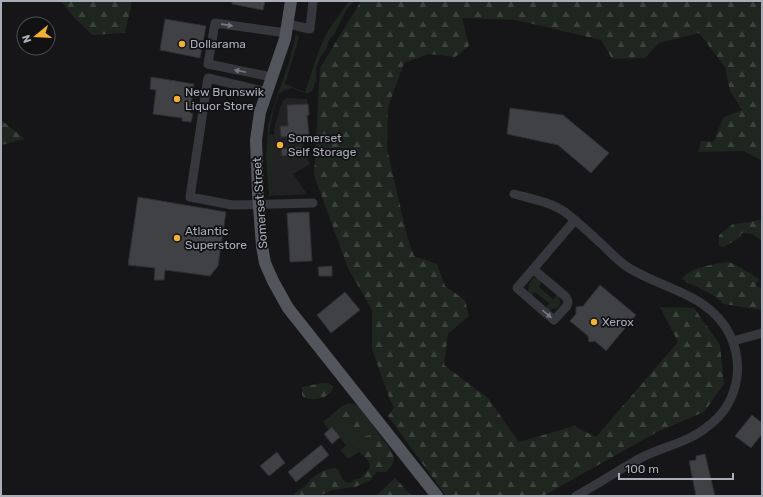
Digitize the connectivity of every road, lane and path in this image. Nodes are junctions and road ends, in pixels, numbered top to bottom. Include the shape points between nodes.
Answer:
1 (291, 1) edge
2 (313, 1) edge
3 (287, 29) junction
4 (272, 77) junction
5 (267, 92) junction
6 (514, 194) dead end
7 (313, 203) dead end
8 (258, 204) junction
9 (575, 220) junction
10 (533, 269) junction
11 (762, 333) edge
12 (733, 342) junction
13 (437, 496) edge
14 (576, 496) edge

1 - 3 main road, Somerset Street
2 - 3 street via 310,29
3 - 4 main road, Somerset Street
4 -> 3 street via 208,64 215,24
4 - 5 main road, Somerset Street
5 - 8 main road, Somerset Street via 260,112 256,140
5 - 8 street via 208,78 190,198 232,204
6 - 9 street via 552,204
7 - 8 street
8 - 13 main road, Somerset Street via 266,263 280,295
9 - 10 street
9 - 12 street via 628,268 706,306 720,319
10 -> 10 street via 517,288 554,320 567,306 566,297
11 - 12 street
12 - 14 street via 738,365 735,388 728,405 717,419 697,434 645,456

